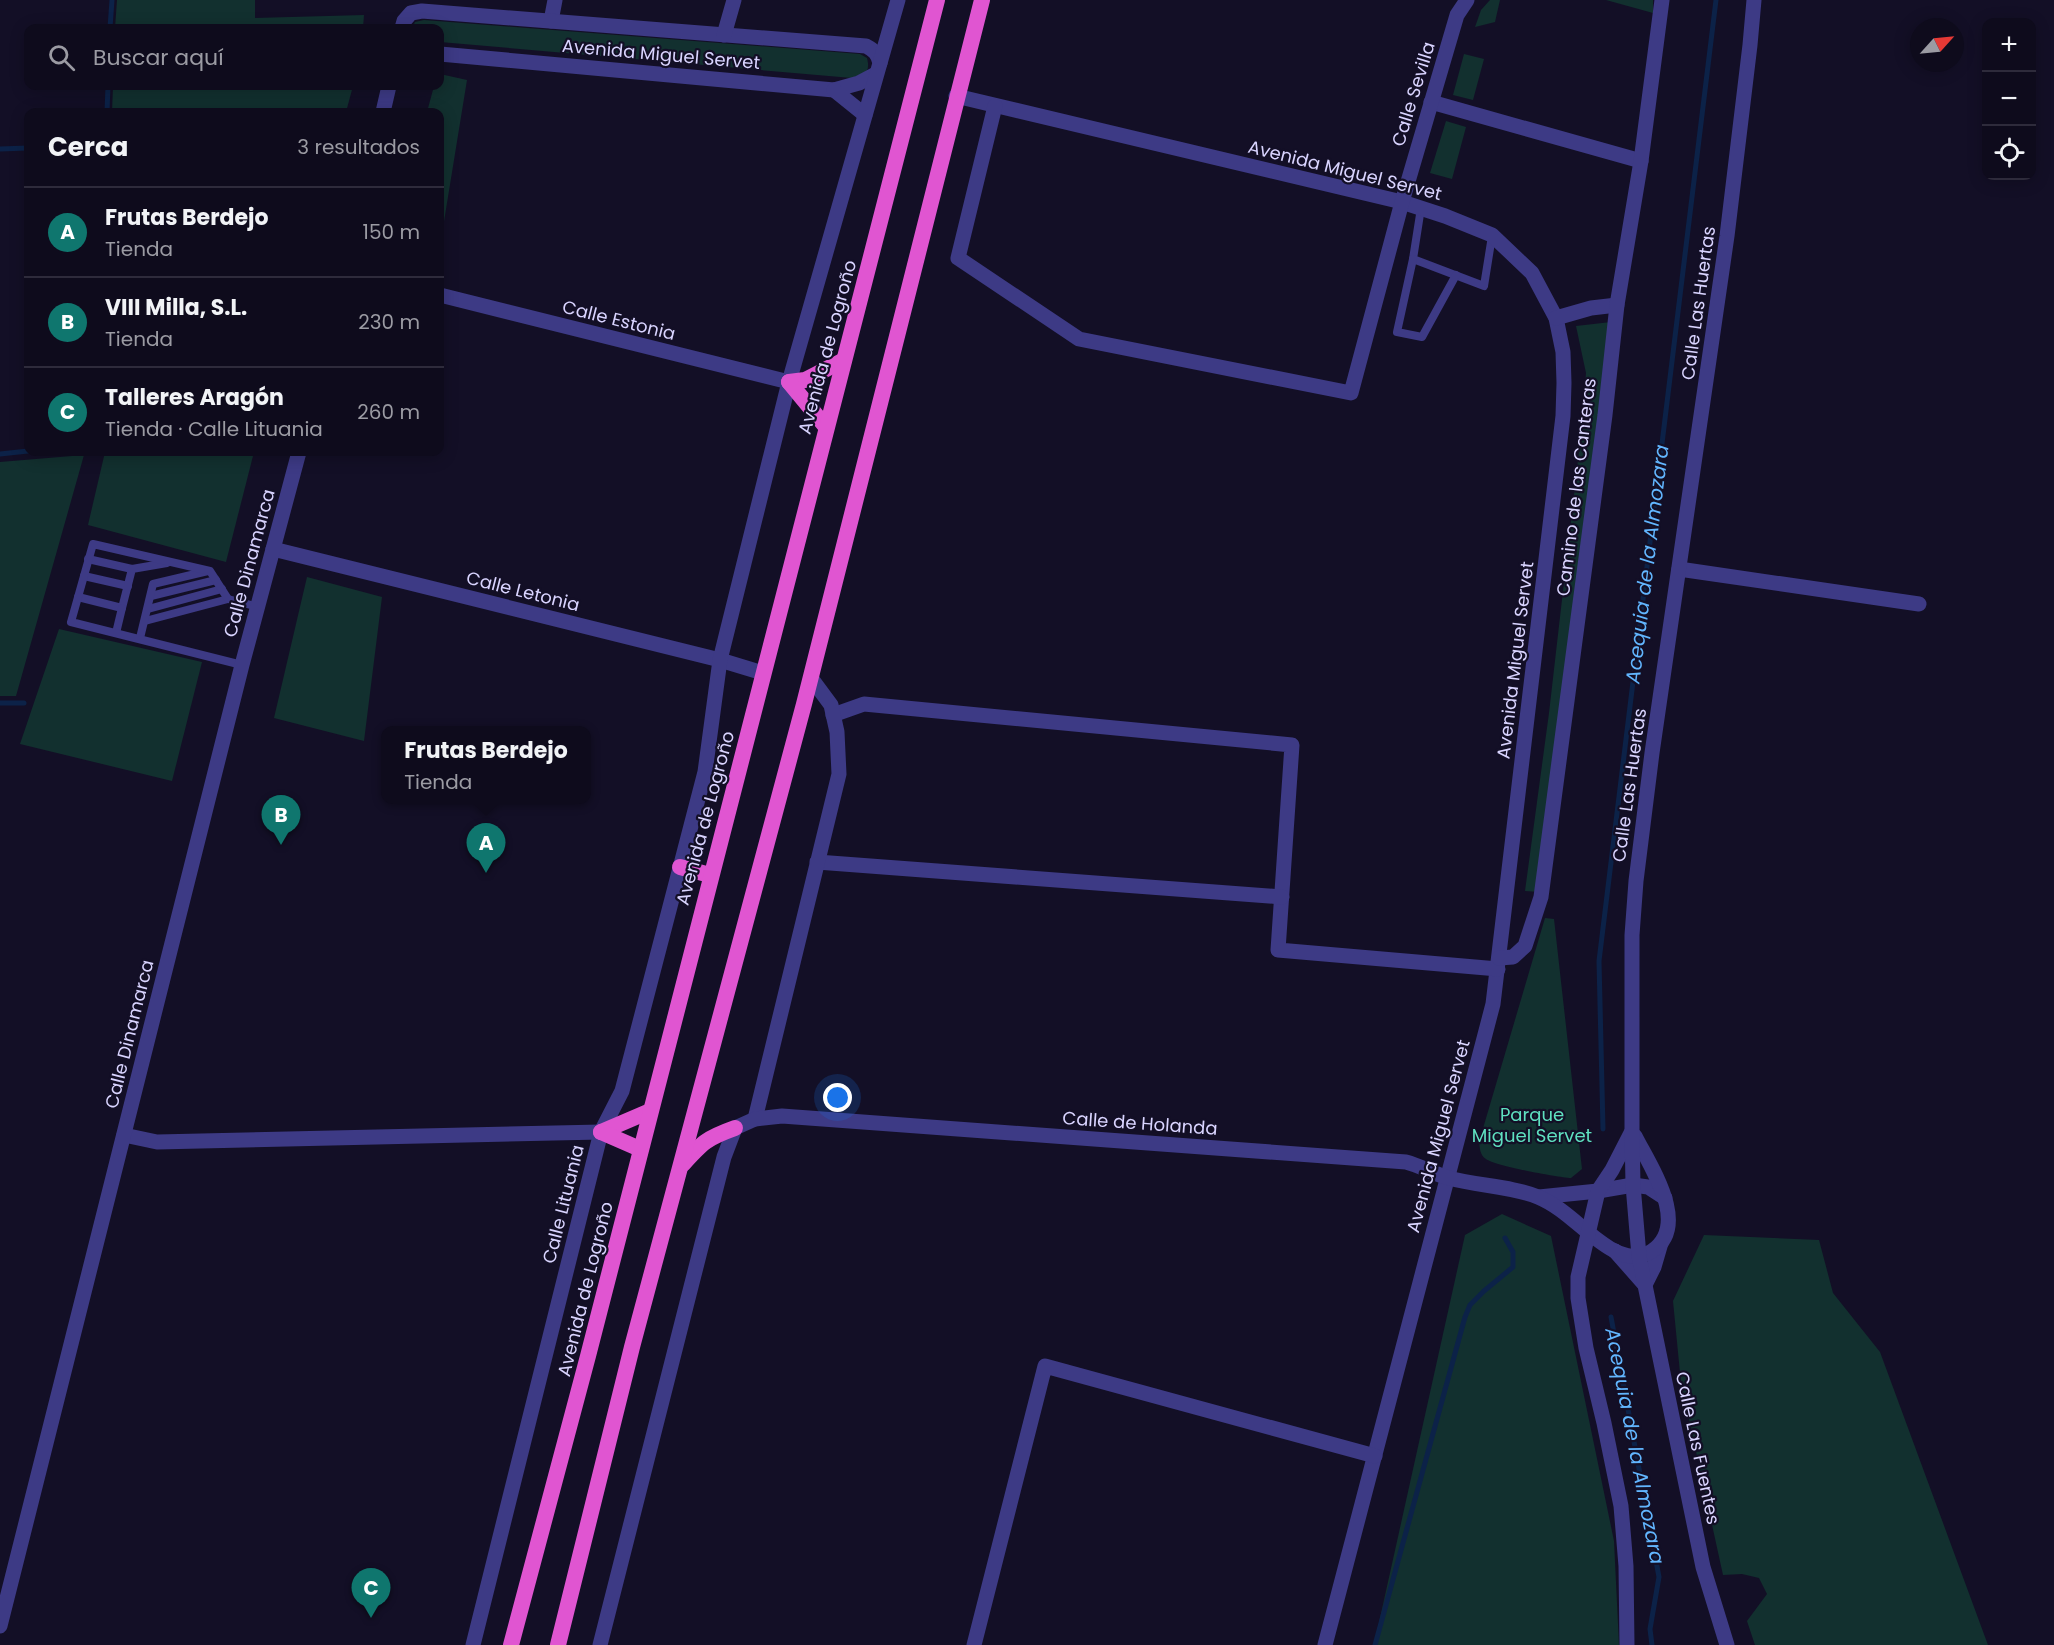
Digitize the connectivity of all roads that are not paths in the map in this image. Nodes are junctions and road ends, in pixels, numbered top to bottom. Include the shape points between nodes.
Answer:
1 (555, 0) edge
2 (734, 0) edge
3 (898, 0) edge
4 (937, 0) edge
5 (982, 0) edge
6 (1467, 0) edge
7 (1662, 0) edge
8 (1754, 0) edge
9 (551, 21) junction
10 (403, 24) edge
11 (724, 35) junction
12 (444, 54) edge
13 (878, 68) junction
14 (388, 90) edge
15 (834, 90) junction
16 (956, 96) junction
17 (1431, 102) junction
18 (995, 106) junction
19 (384, 108) edge
20 (865, 115) junction
21 (1641, 161) junction
22 (1402, 202) junction
23 (1421, 207) junction
24 (1492, 235) junction
25 (1413, 259) junction
26 (1456, 275) junction
27 (444, 297) edge
28 (1617, 305) junction
29 (1556, 318) junction
30 (844, 360) junction
31 (789, 382) junction
32 (826, 428) junction
33 (298, 456) edge
34 (273, 549) junction
35 (88, 559) junction
36 (171, 562) junction
37 (132, 569) junction
38 (1679, 569) junction
39 (210, 571) junction
40 (84, 576) junction
41 (216, 580) junction
42 (128, 586) junction
43 (222, 589) junction
44 (151, 596) junction
45 (78, 597) junction
46 (228, 599) junction
47 (1919, 604) dead end
48 (258, 607) junction
49 (122, 608) junction
50 (148, 609) junction
51 (145, 621) junction
52 (116, 633) junction
53 (140, 638) junction
54 (720, 660) junction
55 (242, 665) junction
56 (763, 673) junction
57 (811, 678) junction
58 (833, 714) junction
59 (817, 862) junction
60 (680, 867) junction
61 (710, 875) junction
62 (1282, 897) junction
63 (1498, 964) junction
64 (650, 1111) junction
65 (755, 1119) junction
66 (735, 1128) junction
67 (1632, 1131) junction
68 (601, 1132) junction
69 (124, 1135) junction
70 (640, 1149) junction
71 (681, 1167) junction
72 (1448, 1178) junction
73 (1633, 1185) junction
74 (1598, 1191) junction
75 (1539, 1197) junction
76 (1665, 1198) junction
77 (1587, 1232) junction
78 (1661, 1243) junction
79 (1609, 1248) junction
80 (1639, 1256) junction
81 (1581, 1261) junction
82 (1645, 1285) junction
83 (1375, 1456) junction
84 (0, 1626) edge
85 (472, 1645) edge
86 (511, 1645) edge
87 (558, 1645) edge
88 (600, 1645) edge
89 (974, 1645) edge
90 (1325, 1645) edge
91 (1627, 1645) edge
92 (1727, 1645) edge

1 - 9 street
2 - 11 street
3 - 13 street
4 - 30 highway, Avenida de Logroño
5 - 16 highway
6 - 17 street, Calle Sevilla via 1457,15
7 - 21 street, Camino de las Canteras
8 - 38 street, Calle Las Huertas via 1727,236
9 - 10 street, Avenida Miguel Servet via 422,11 411,13
9 - 11 street, Avenida Miguel Servet
11 - 13 street, Avenida Miguel Servet via 866,46 878,55
12 - 15 street, Avenida Miguel Servet
13 - 15 street, Avenida Miguel Servet via 859,84
13 - 20 street
14 - 19 street
15 - 20 street
16 - 18 street, Avenida Miguel Servet
16 - 57 highway
17 - 21 street
17 - 22 street, Calle Sevilla
18 - 22 street, Avenida Miguel Servet
18 - 22 street, Calle Sevilla via 958,258 1079,339 1351,393
20 - 31 street
21 - 28 street, Camino de las Canteras
22 - 23 street, Avenida Miguel Servet
23 - 24 street, Avenida Miguel Servet
23 - 25 lane
24 - 26 lane via 1484,286
24 - 29 street, Avenida Miguel Servet via 1532,273
25 - 26 lane
25 - 26 lane via 1397,332 1422,338
27 - 31 street, Calle Estonia
28 - 29 street
28 - 63 street, Camino de las Canteras via 1541,897 1525,946
29 - 63 street, Avenida Miguel Servet via 1563,352 1563,416
30 - 31 highway via 805,380
30 - 32 highway, Avenida de Logroño
31 - 32 highway
31 - 54 street
32 - 56 highway, Avenida de Logroño
33 - 34 street, Calle Dinamarca
34 - 48 street, Calle Dinamarca
34 - 54 street, Calle Letonia
35 - 36 lane via 93,544
35 - 37 lane
35 - 40 lane
36 - 37 lane
36 - 39 lane
37 - 42 lane
38 - 47 street
38 - 67 street, Calle Las Huertas via 1636,881 1632,935
39 - 41 lane
39 - 44 lane via 153,584
40 - 42 lane
40 - 45 lane
41 - 43 lane
41 - 44 lane
42 - 49 lane
43 - 46 lane
43 - 50 lane
44 - 50 lane
45 - 49 lane
45 - 52 lane via 71,622
46 - 48 lane
46 - 51 lane
48 - 55 street, Calle Dinamarca
49 - 52 lane
50 - 51 lane
51 - 53 lane
52 - 53 lane
53 - 55 lane
54 - 56 street, Calle Letonia
54 - 60 street via 705,772
55 - 69 street, Calle Dinamarca
56 - 61 highway, Avenida de Logroño
57 - 58 street
57 - 71 highway
58 - 59 street via 839,774
58 - 62 street via 864,704 1292,745
59 - 62 street
59 - 65 street
60 - 61 highway
60 - 68 street via 621,1091
61 - 64 highway, Avenida de Logroño
62 - 63 street via 1278,950
63 - 72 street, Avenida Miguel Servet via 1493,1004
64 - 68 highway
64 - 70 highway, Avenida de Logroño
65 - 66 street, Calle de Holanda
65 - 72 street, Calle de Holanda via 792,1117 1406,1162
66 - 71 highway via 703,1142
66 - 88 street via 724,1157
67 - 73 street, Calle Las Huertas
67 - 74 street
67 - 76 street
68 - 69 street, Calle Lituania via 157,1142
68 - 70 highway
68 - 85 street, Calle Lituania
69 - 84 street, Calle Dinamarca
70 - 86 highway, Avenida de Logroño
71 - 87 highway
72 - 75 street, Calle de Holanda
72 - 83 street, Avenida Miguel Servet
73 - 74 street, Calle de Holanda
73 - 76 street via 1648,1187
73 - 80 street, Calle Las Huertas
74 - 75 street, Calle de Holanda
74 - 77 street
75 - 77 street, Calle de Holanda
76 - 78 street via 1670,1220
77 - 79 street, Calle de Holanda
77 - 81 street
78 - 80 street via 1652,1252
78 - 82 street
79 - 80 street via 1630,1257
79 - 81 street
79 - 82 street
80 - 82 street, Calle Las Fuentes
81 - 91 street via 1578,1298 1586,1348 1621,1506
82 - 92 street, Calle Las Fuentes via 1703,1567
83 - 89 street via 1045,1366
83 - 90 street, Avenida Miguel Servet

